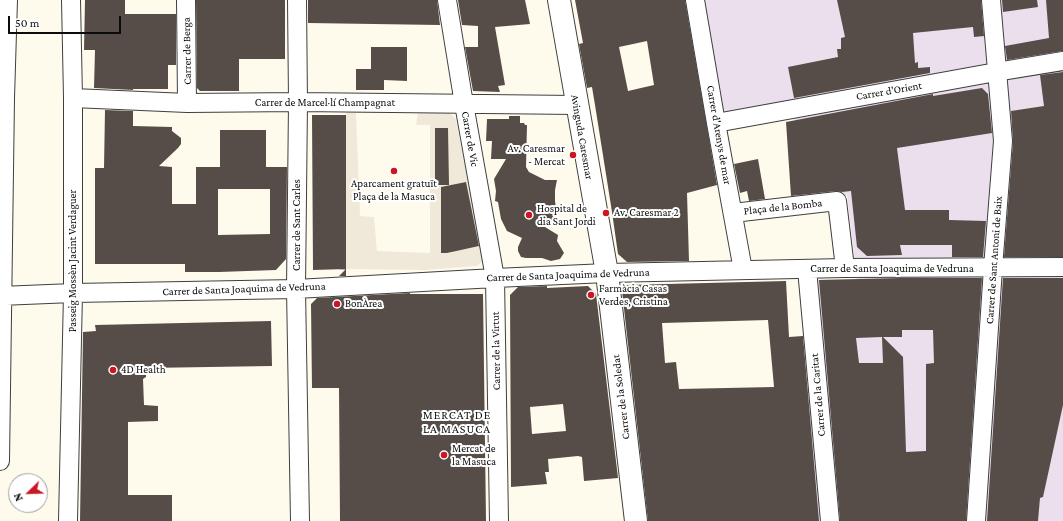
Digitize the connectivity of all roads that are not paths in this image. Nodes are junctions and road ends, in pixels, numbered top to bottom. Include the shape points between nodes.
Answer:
1 (8, 0) edge
2 (71, 0) edge
3 (186, 0) edge
4 (297, 0) edge
5 (447, 0) edge
6 (559, 0) edge
7 (695, 0) edge
8 (991, 0) edge
9 (1063, 61) edge
10 (996, 72) junction
11 (2, 98) edge
12 (73, 98) junction
13 (298, 102) junction
14 (188, 103) junction
15 (464, 104) junction
16 (577, 105) junction
17 (716, 122) junction
18 (733, 213) junction
19 (1063, 267) edge
20 (845, 268) junction
21 (993, 268) junction
22 (743, 270) junction
23 (807, 270) junction
24 (607, 273) junction
25 (495, 278) junction
26 (296, 289) junction
27 (73, 293) junction
28 (1, 296) edge
29 (0, 461) edge
30 (68, 521) edge
31 (300, 521) edge
32 (499, 521) edge
33 (636, 521) edge
34 (830, 521) edge
35 (976, 521) edge

1 - 11 street
2 - 12 street, Passeig Mossèn Jacint Verdaguer
3 - 14 street, Carrer de Berga
4 - 13 street, Carrer de Sant Carles
5 - 15 street, Carrer de Vic
6 - 16 street, Avinguda Caresmar
7 - 17 street, Carrer d'Arenys de mar
8 - 10 street, Carrer de Sant Antoni de Baix
9 - 10 street, Carrer d'Orient
10 - 17 street, Carrer d'Orient
10 - 21 street, Carrer de Sant Antoni de Baix via 1003,141
11 - 28 street
12 - 14 street, Carrer de Marcel·lí Champagnat
12 - 27 street, Passeig Mossèn Jacint Verdaguer
13 - 14 street, Carrer de Marcel·lí Champagnat
13 - 15 street, Carrer de Marcel·lí Champagnat
13 - 26 street, Carrer de Sant Carles
15 - 16 street, Carrer de Marcel·lí Champagnat
15 - 25 street, Carrer de Vic
16 - 24 street, Avinguda Caresmar
17 - 18 street, Carrer d'Arenys de mar
18 - 20 street, Plaça de la Bomba via 837,201
18 - 22 street, Carrer d'Arenys de mar
19 - 21 street, Carrer de Santa Joaquima de Vedruna
20 - 21 street, Carrer de Santa Joaquima de Vedruna
20 - 23 street, Carrer de Santa Joaquima de Vedruna
21 - 35 street, Carrer de Sant Antoni de Baix
22 - 23 street, Carrer de Santa Joaquima de Vedruna
22 - 24 street, Carrer de Santa Joaquima de Vedruna
23 - 34 street, Carrer de la Caritat
24 - 25 street, Carrer de Santa Joaquima de Vedruna
24 - 33 street, Carrer de la Soledat
25 - 26 street, Carrer de Santa Joaquima de Vedruna
25 - 32 street, Carrer de la Virtut
26 - 27 street, Carrer de Santa Joaquima de Vedruna
26 - 31 street, Carrer de Sant Carles
27 - 28 street, Carrer de Santa Joaquima de Vedruna
27 - 30 street, Passeig Mossèn Jacint Verdaguer
28 - 29 street

